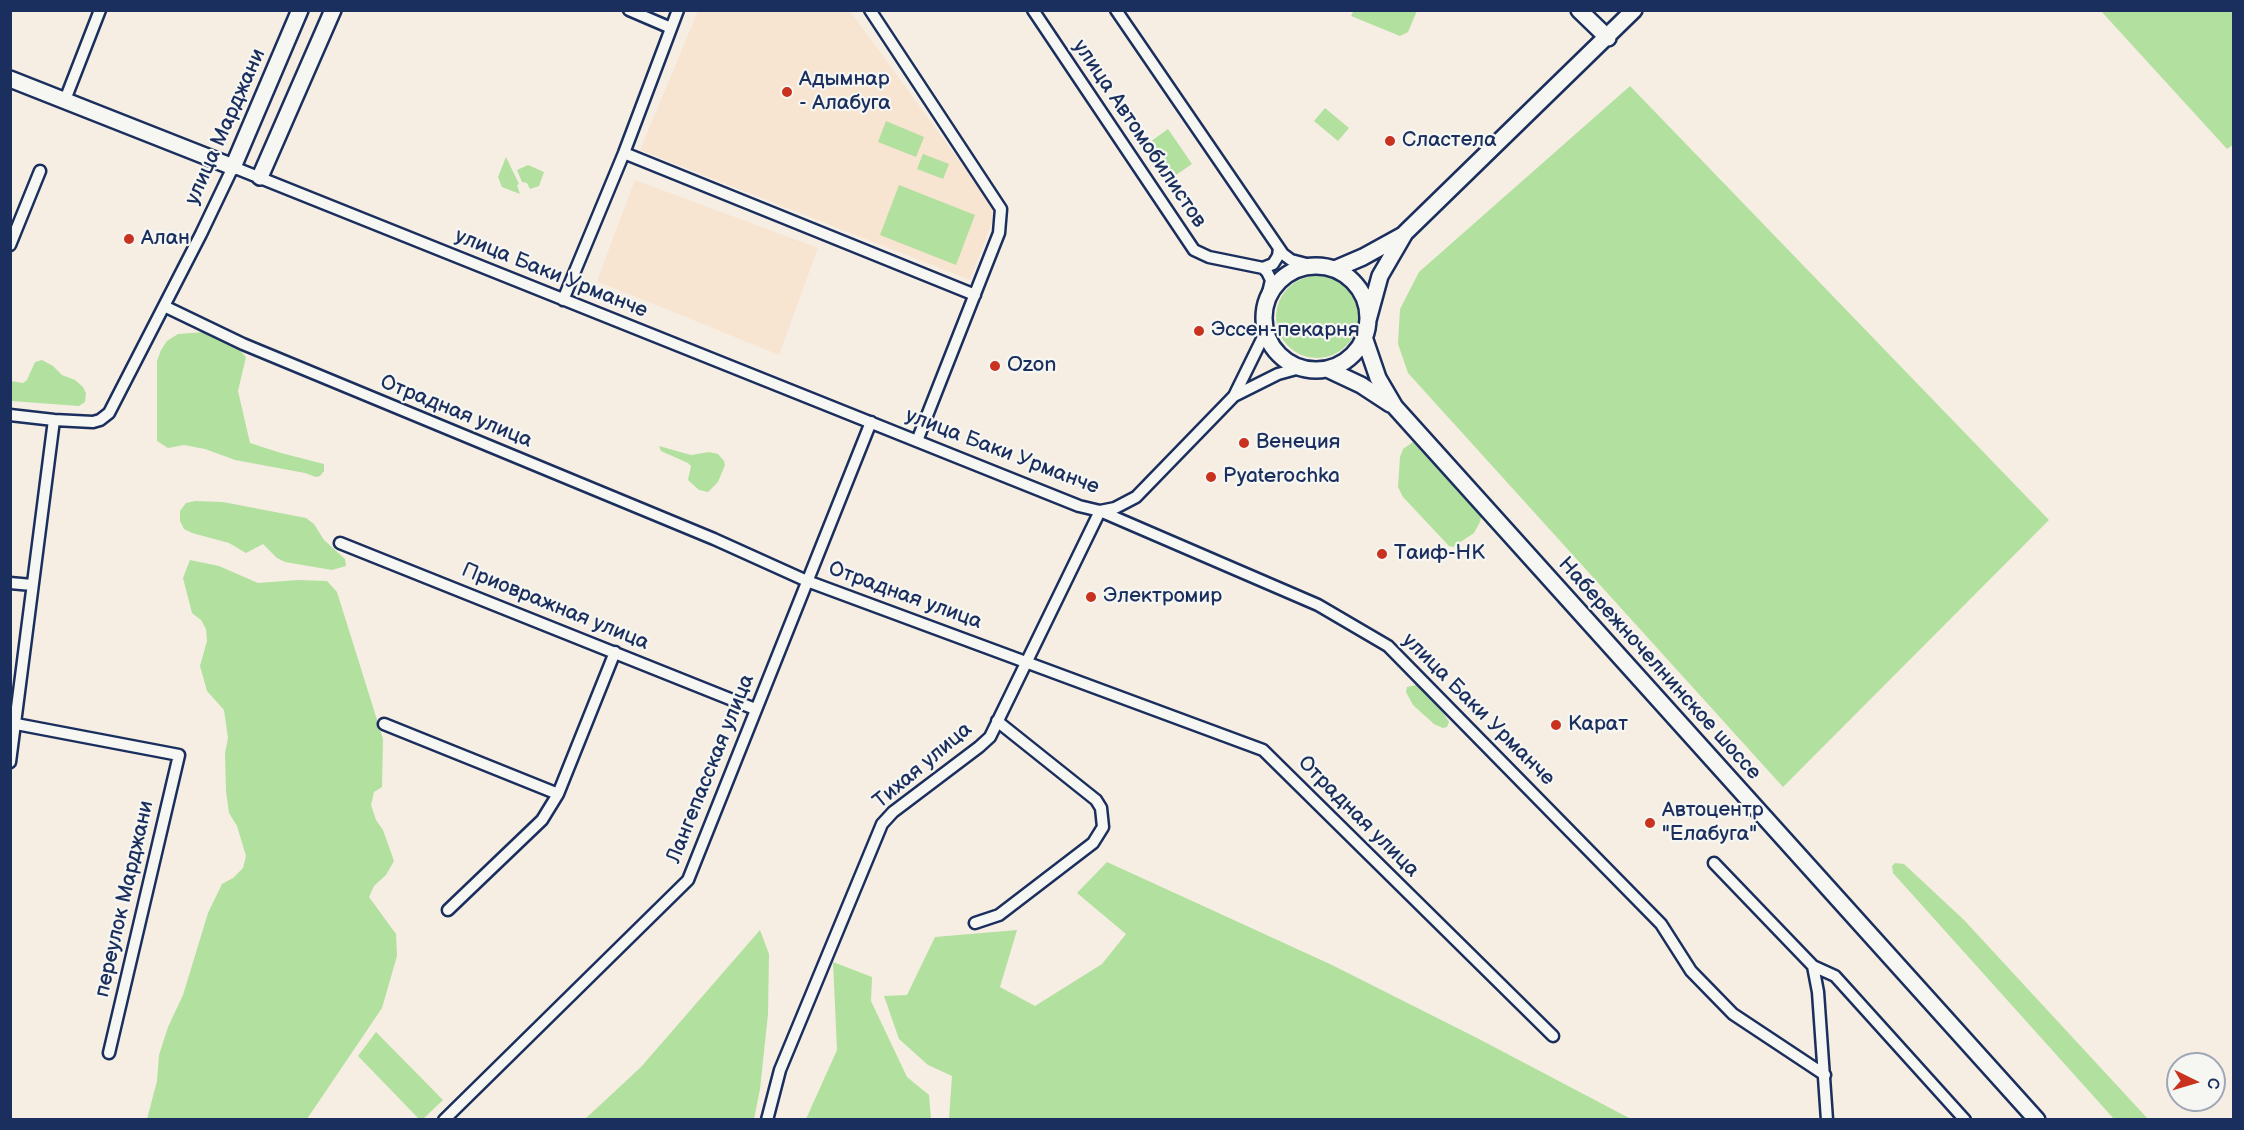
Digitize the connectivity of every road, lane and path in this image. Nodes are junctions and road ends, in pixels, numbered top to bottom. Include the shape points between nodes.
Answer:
1 (100, 10) edge
2 (300, 10) edge
3 (333, 10) edge
4 (629, 10) edge
5 (678, 10) edge
6 (870, 10) edge
7 (1033, 10) edge
8 (1116, 10) edge
9 (1579, 10) edge
10 (1631, 11) edge
11 (671, 27) junction
12 (1608, 38) junction
13 (10, 79) edge
14 (65, 100) junction
15 (624, 153) junction
16 (233, 167) junction
17 (40, 171) dead end
18 (260, 177) junction
19 (1405, 233) junction
20 (10, 244) edge
21 (1279, 248) junction
22 (1314, 266) junction
23 (1263, 268) junction
24 (1335, 269) junction
25 (975, 295) junction
26 (563, 300) junction
27 (164, 306) junction
28 (1265, 306) junction
29 (1368, 320) junction
30 (1266, 331) junction
31 (1364, 337) junction
32 (1300, 368) junction
33 (1327, 369) junction
34 (1234, 396) junction
35 (1395, 407) junction
36 (10, 415) edge
37 (54, 420) junction
38 (871, 422) junction
39 (917, 441) junction
40 (1100, 511) junction
41 (340, 543) dead end
42 (807, 581) junction
43 (10, 583) edge
44 (32, 585) junction
45 (615, 652) junction
46 (1027, 661) junction
47 (755, 709) junction
48 (998, 721) junction
49 (13, 723) edge
50 (384, 724) dead end
51 (10, 762) edge
52 (558, 794) junction
53 (1714, 863) dead end
54 (448, 910) dead end
55 (975, 923) dead end
56 (1813, 966) junction
57 (1553, 1036) dead end
58 (109, 1053) dead end
59 (1824, 1075) junction
60 (444, 1119) edge
61 (767, 1119) edge
62 (1827, 1119) edge
63 (1965, 1119) edge
64 (2037, 1119) edge

1 - 14 street
2 - 16 main road, улица Марджани
3 - 18 main road
4 - 11 street
5 - 11 street
6 - 25 street via 1001,209 999,233
7 - 23 street, улица Автомобилистов via 1194,250
8 - 21 street
9 - 12 main road
10 - 12 main road
11 - 15 street
12 - 19 main road
13 - 14 main road
14 - 16 main road
15 - 25 street
15 - 26 street
16 - 18 street, улица Баки Урманче
16 - 27 street, улица Марджани
17 - 20 street
18 - 26 street, улица Баки Урманче
19 - 24 main road
19 - 29 main road via 1380,276
21 - 22 street via 1291,260
21 - 23 street via 1276,260
22 - 24 main road
22 - 28 main road via 1283,277
23 - 28 street via 1271,280
24 - 29 main road via 1356,284 1363,295
25 - 39 street
26 - 38 street, улица Баки Урманче
27 - 37 street, улица Марджани via 109,413 93,422
27 - 42 street, Отрадная улица via 264,353
28 - 30 main road
29 - 31 main road
30 - 32 main road via 1278,354
30 - 34 street
31 - 33 main road via 1350,358
31 - 35 main road, Набережночелнинское шоссе via 1378,378
32 - 33 main road
32 - 34 street via 1278,374
33 - 35 main road, Набережночелнинское шоссе
34 - 40 street via 1136,497
35 - 64 main road, Набережночелнинское шоссе
36 - 37 street, улица Марджани
37 - 44 street
38 - 39 street, улица Баки Урманче
38 - 42 street, Лангепасская улица
39 - 40 street, улица Баки Урманче
40 - 46 street, Тихая улица
40 - 59 street, улица Баки Урманче via 1318,605 1388,646 1661,924 1691,971 1733,1014
41 - 45 street, Приовражная улица
42 - 46 street, Отрадная улица
42 - 47 street, Лангепасская улица
43 - 44 street
44 - 49 street
45 - 47 street, Приовражная улица
45 - 52 street
46 - 48 street, Тихая улица
46 - 57 street, Отрадная улица via 1263,750
47 - 60 street, Лангепасская улица via 688,880
48 - 55 street via 1096,800 1104,818 1100,835 1093,843 999,915
48 - 61 street, Тихая улица via 979,747 882,824 780,1070
49 - 51 street
49 - 58 street, переулок Марджани via 179,755
50 - 52 street
52 - 54 street via 542,820
53 - 56 street
56 - 59 street
56 - 63 street via 1835,976
59 - 62 street

